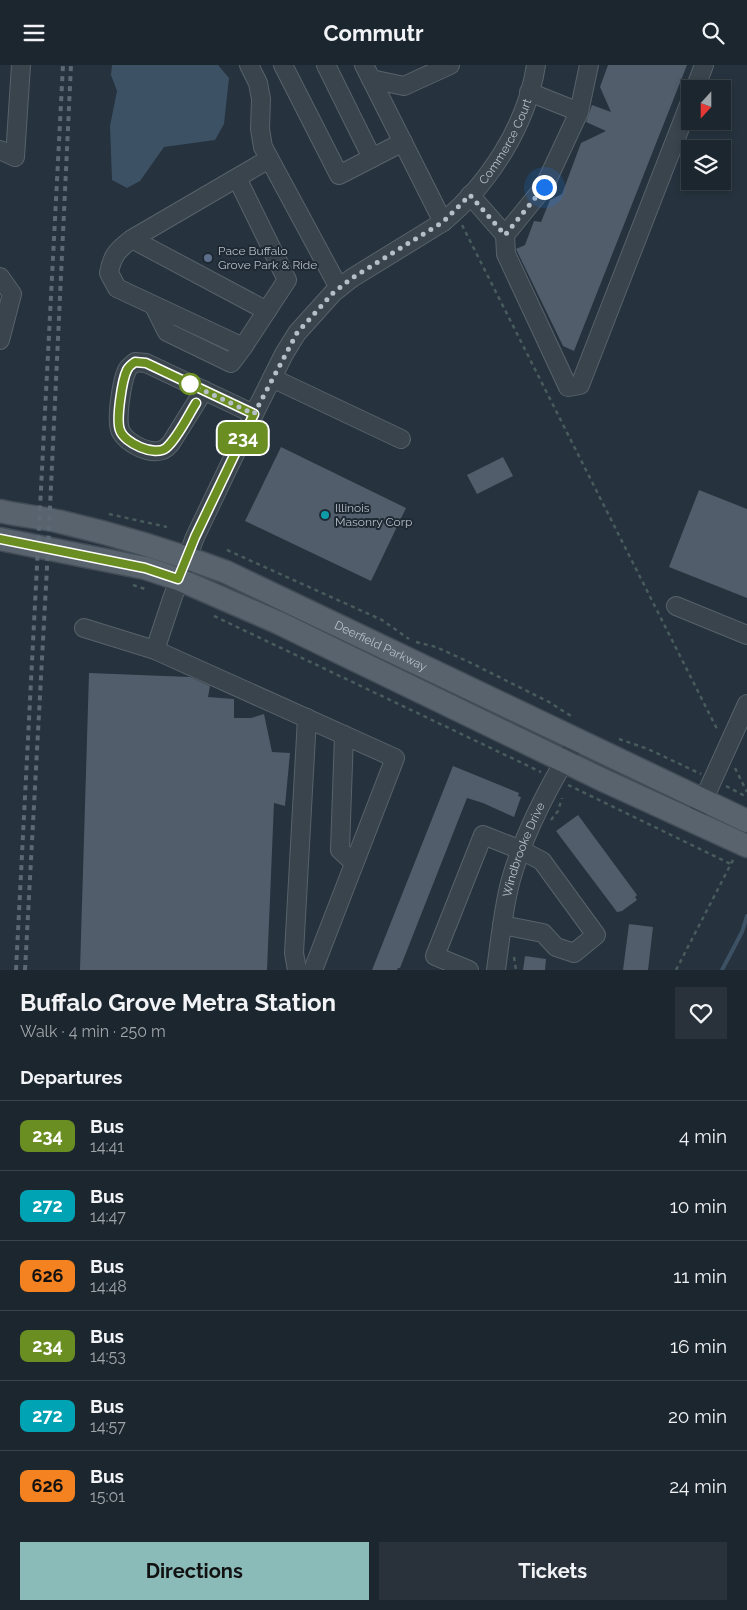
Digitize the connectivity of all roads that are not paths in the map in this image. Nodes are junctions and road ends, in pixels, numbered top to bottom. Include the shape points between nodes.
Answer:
1 (21, 65) edge
2 (250, 65) edge
3 (283, 65) edge
4 (326, 65) edge
5 (450, 65) edge
6 (536, 65) edge
7 (589, 65) edge
8 (704, 65) edge
9 (368, 72) edge
10 (698, 80) edge
11 (530, 92) junction
12 (579, 112) junction
13 (681, 125) edge
14 (403, 142) junction
15 (0, 150) edge
16 (372, 158) junction
17 (270, 159) junction
18 (237, 178) junction
19 (470, 195) junction
20 (449, 217) junction
21 (505, 235) junction
22 (132, 239) junction
23 (0, 277) edge
24 (339, 288) junction
25 (267, 311) junction
26 (0, 340) edge
27 (272, 378) junction
28 (204, 390) junction
29 (254, 414) junction
30 (401, 439) dead end
31 (0, 511) edge
32 (0, 539) edge
33 (187, 557) junction
34 (178, 579) junction
35 (676, 606) dead end
36 (84, 627) dead end
37 (747, 635) edge
38 (155, 650) junction
39 (747, 704) edge
40 (307, 718) junction
41 (344, 735) junction
42 (577, 740) junction
43 (559, 769) junction
44 (704, 800) junction
45 (693, 821) junction
46 (747, 821) edge
47 (742, 849) edge
48 (521, 850) junction
49 (354, 863) junction
50 (502, 925) junction
51 (297, 970) edge
52 (313, 970) edge
53 (469, 970) edge
54 (496, 970) edge

1 - 15 street via 15,157
2 - 17 street via 261,99 263,147
3 - 16 street via 340,175
4 - 16 street
5 - 9 street via 404,86
6 - 11 street, Commerce Court
7 - 12 street
8 - 10 street
9 - 14 street
11 - 12 street
11 - 19 street, Commerce Court via 511,139 496,164
12 - 21 street via 544,187
13 - 21 street via 580,385 568,387 506,254
14 - 16 street
14 - 20 street
17 - 18 street
17 - 24 street
18 - 22 street
18 - 25 street via 288,279
19 - 20 street, Commerce Court
19 - 21 street
20 - 24 street, Commerce Court
22 - 25 street
22 - 25 street via 112,257 109,273 117,288 243,347
23 - 26 street via 12,294
24 - 27 street, Commerce Court via 297,333
27 - 29 street, Commerce Court
27 - 30 street
28 - 28 street via 146,363 135,362 128,368 124,379 120,431 126,439 145,449 155,452 164,449
28 - 29 street
29 - 33 street, Commerce Court
31 - 33 main road, Deerfield Parkway via 62,522
32 - 34 main road, Deerfield Parkway via 145,568
33 - 34 street, Commerce Court
33 - 42 main road, Deerfield Parkway via 290,602
34 - 38 street, Commerce Court
34 - 43 main road, Deerfield Parkway via 277,622
35 - 37 street
36 - 38 street
38 - 40 street
39 - 44 street
40 - 41 street
40 - 51 street via 294,953
41 - 49 street via 340,849
41 - 49 street via 395,758
42 - 43 street, Windbrooke Drive
42 - 44 main road, Deerfield Parkway
43 - 45 main road, Deerfield Parkway
43 - 48 street, Windbrooke Drive
44 - 45 street
44 - 46 main road, Deerfield Parkway
45 - 47 main road, Deerfield Parkway
48 - 50 street, Windbrooke Drive via 510,883
48 - 50 street via 542,861 596,935 574,953 556,947 543,933
48 - 53 street via 483,835 435,957
49 - 52 street
50 - 54 street, Windbrooke Drive

